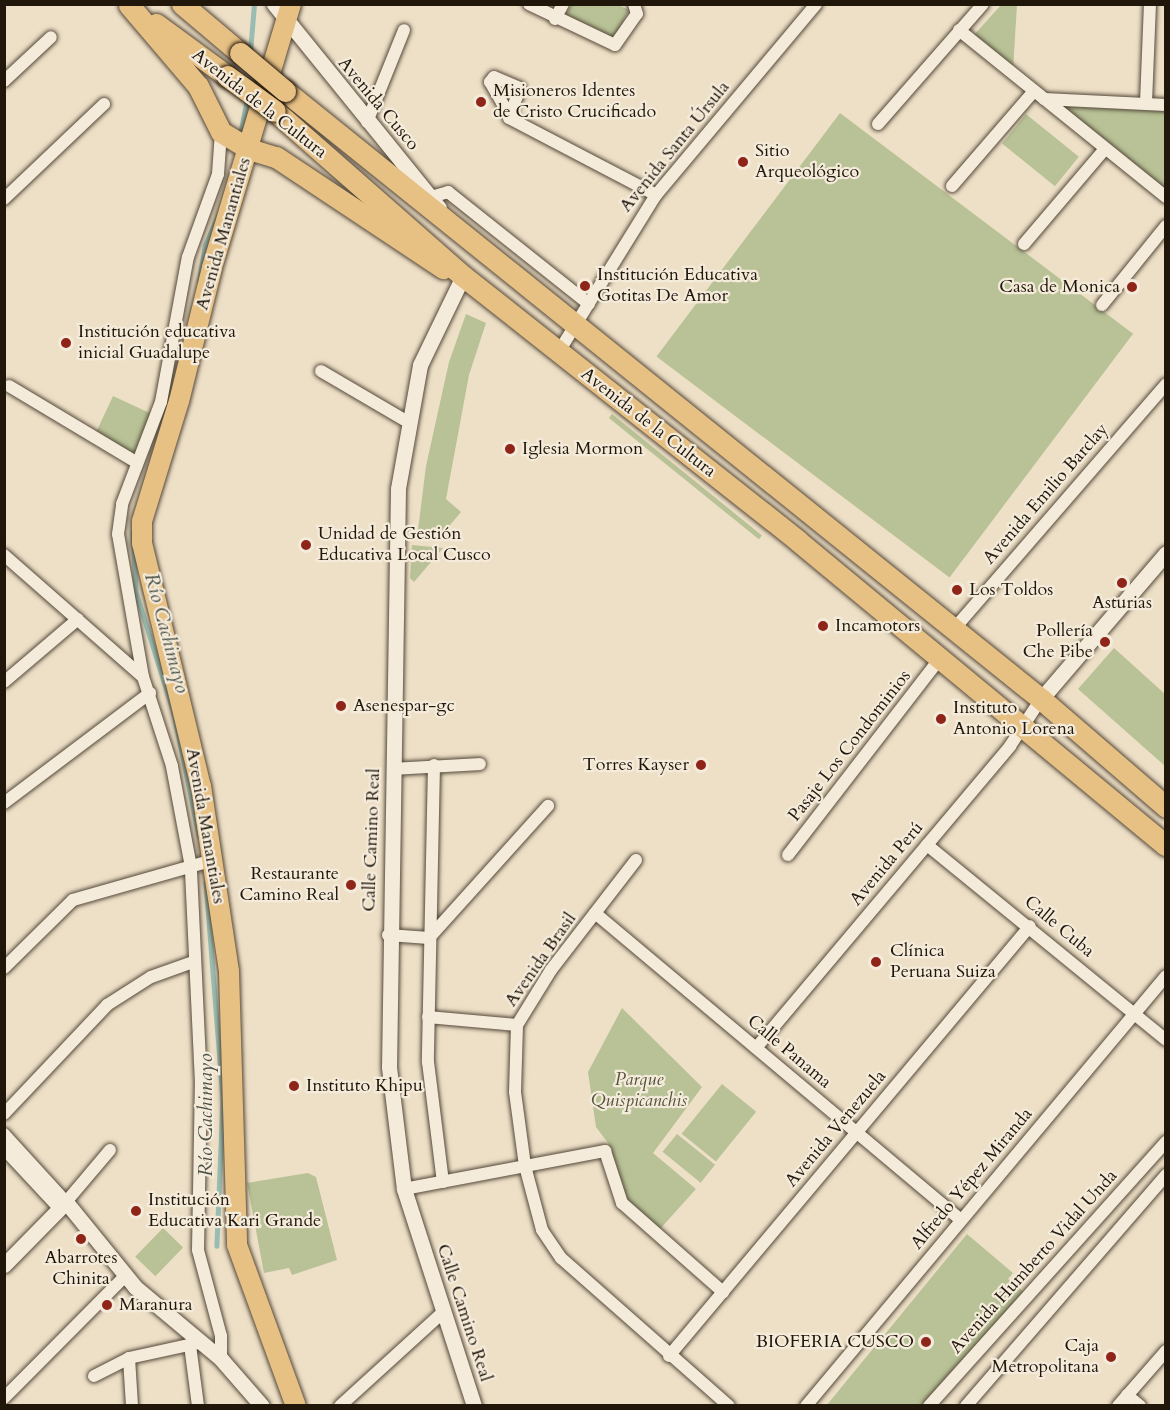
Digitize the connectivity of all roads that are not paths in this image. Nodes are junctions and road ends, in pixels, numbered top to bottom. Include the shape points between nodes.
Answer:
1 (182, 4) edge
2 (274, 4) edge
3 (529, 4) edge
4 (563, 4) edge
5 (634, 4) edge
6 (816, 4) edge
7 (983, 4) edge
8 (1150, 4) edge
9 (129, 5) edge
10 (289, 13) edge
11 (555, 19) junction
12 (404, 30) dead end
13 (960, 30) junction
14 (51, 37) dead end
15 (4, 81) edge
16 (1034, 91) junction
17 (1044, 99) junction
18 (1146, 103) junction
19 (104, 104) dead end
20 (1166, 105) edge
21 (268, 113) junction
22 (508, 113) dead end
23 (367, 122) junction
24 (878, 124) dead end
25 (235, 141) junction
26 (1104, 150) junction
27 (952, 186) dead end
28 (656, 195) junction
29 (431, 197) junction
30 (1166, 197) edge
31 (4, 199) edge
32 (1166, 226) edge
33 (453, 228) junction
34 (1024, 244) dead end
35 (463, 276) junction
36 (588, 304) junction
37 (1102, 305) dead end
38 (576, 328) junction
39 (558, 353) junction
40 (321, 370) dead end
41 (1166, 384) edge
42 (9, 386) dead end
43 (408, 422) junction
44 (705, 430) junction
45 (687, 453) junction
46 (136, 462) junction
47 (1166, 553) edge
48 (4, 555) edge
49 (925, 605) junction
50 (78, 619) junction
51 (954, 629) junction
52 (906, 630) junction
53 (940, 658) junction
54 (143, 677) junction
55 (4, 682) edge
56 (150, 693) junction
57 (1041, 699) junction
58 (1024, 726) junction
59 (480, 764) dead end
60 (434, 765) junction
61 (393, 769) junction
62 (4, 803) edge
63 (548, 806) dead end
64 (1166, 807) edge
65 (927, 844) junction
66 (1166, 845) edge
67 (788, 855) dead end
68 (213, 860) junction
69 (636, 860) dead end
70 (191, 867) junction
71 (595, 913) junction
72 (1030, 926) junction
73 (388, 935) junction
74 (429, 938) junction
75 (193, 962) junction
76 (4, 968) edge
77 (1166, 976) edge
78 (1135, 1014) junction
79 (428, 1017) junction
80 (517, 1025) junction
81 (1166, 1040) edge
82 (756, 1048) junction
83 (4, 1114) edge
84 (857, 1132) junction
85 (4, 1134) edge
86 (1164, 1148) edge
87 (4, 1149) edge
88 (110, 1150) dead end
89 (525, 1166) junction
90 (1166, 1175) edge
91 (443, 1182) junction
92 (404, 1189) junction
93 (66, 1209) junction
94 (960, 1219) junction
95 (4, 1265) edge
96 (125, 1276) junction
97 (723, 1292) junction
98 (441, 1314) junction
99 (194, 1344) junction
100 (1166, 1351) edge
101 (669, 1356) junction
102 (129, 1358) junction
103 (220, 1359) junction
104 (94, 1376) dead end
105 (1127, 1395) junction
106 (4, 1398) edge
107 (132, 1406) edge
108 (198, 1406) edge
109 (262, 1406) edge
110 (296, 1406) edge
111 (340, 1406) edge
112 (474, 1406) edge
113 (729, 1406) edge
114 (806, 1406) edge
115 (929, 1406) edge
116 (966, 1406) edge
117 (1118, 1406) edge
118 (1140, 1406) edge

1 - 33 highway, Avenida de la Cultura, bridge
2 - 10 street, Avenida Cusco
3 - 11 street
4 - 11 street
5 - 11 street via 637,14 615,45
6 - 28 street, Avenida Santa Úrsula
7 - 13 street
8 - 18 street
9 - 21 highway, Avenida de la Cultura, bridge via 227,76
9 - 25 highway via 198,86
10 - 21 main road, Avenida Manantiales
10 - 23 street, Avenida Cusco
12 - 23 street
13 - 16 street
13 - 24 street
14 - 15 street
16 - 17 street
16 - 27 street
17 - 18 street
17 - 26 street
18 - 20 street
19 - 31 street
21 - 25 main road, Avenida Manantiales
21 - 35 highway, Avenida de la Cultura
22 - 28 street
23 - 29 street, Avenida Cusco
25 - 35 highway via 276,157 424,260
25 - 46 street, Avenida Manantiales via 218,174 188,257 161,402
25 - 68 main road, Avenida Manantiales via 142,521 143,565 201,786
26 - 30 street
26 - 34 street
28 - 36 street, Avenida Santa Úrsula
29 - 33 street, Avenida Cusco
29 - 36 street via 448,192
32 - 37 street
33 - 38 highway, Avenida de la Cultura
35 - 39 highway, Avenida de la Cultura
35 - 43 street, Calle Camino Real via 420,365
36 - 38 street, Avenida Santa Úrsula
38 - 39 street, Avenida Santa Úrsula
38 - 44 highway, Avenida de la Cultura
39 - 45 highway, Avenida de la Cultura
40 - 43 street
41 - 51 street, Avenida Emilio Barclay
42 - 46 street
43 - 61 street, Calle Camino Real via 398,489
44 - 45 highway
44 - 49 highway, Avenida de la Cultura
45 - 52 highway, Avenida de la Cultura
46 - 54 street, Avenida Manantiales via 118,534
47 - 57 street
48 - 50 street
49 - 51 highway, Avenida de la Cultura
49 - 52 highway
50 - 54 street
50 - 55 street
51 - 57 highway, Avenida de la Cultura
52 - 53 highway, Avenida de la Cultura
53 - 58 highway, Avenida de la Cultura
53 - 67 street, Pasaje Los Condominios
54 - 56 street, Avenida Manantiales
56 - 62 street
56 - 70 street, Avenida Manantiales via 172,766
57 - 58 street, Avenida Perú
57 - 64 highway, Avenida de la Cultura
58 - 65 street, Avenida Perú
58 - 66 highway, Avenida de la Cultura
59 - 60 street
60 - 61 street
60 - 74 street
61 - 73 street, Calle Camino Real
63 - 74 street
65 - 72 street, Calle Cuba
65 - 82 street, Avenida Perú
68 - 70 street
68 - 110 main road, Avenida Manantiales via 229,972 237,1245
69 - 71 street, Avenida Brasil
70 - 75 street, Avenida Manantiales
70 - 76 street via 73,900
71 - 80 street, Avenida Brasil
71 - 82 street, Calle Panama
72 - 78 street, Calle Cuba
72 - 84 street, Avenida Venezuela
73 - 74 street
73 - 92 street, Calle Camino Real via 389,1067
74 - 79 street
75 - 83 street via 151,977 108,1005
75 - 103 street, Avenida Manantiales via 201,1083 198,1250 221,1336
77 - 78 street, Alfredo Yépez Miranda
78 - 81 street, Calle Cuba
78 - 94 street, Alfredo Yépez Miranda
79 - 80 street
79 - 91 street via 430,1098
80 - 89 street, Avenida Brasil via 515,1092
82 - 84 street, Calle Panama
84 - 94 street, Calle Panama
84 - 97 street, Avenida Venezuela
85 - 93 street
86 - 115 street, Avenida Humberto Vidal Unda
87 - 93 street
88 - 93 street
89 - 91 street
89 - 97 street via 605,1151 622,1203
89 - 101 street, Avenida Brasil via 542,1230 561,1258
90 - 116 street
91 - 92 street
92 - 98 street, Calle Camino Real
93 - 95 street
93 - 96 street
94 - 114 street, Alfredo Yépez Miranda
96 - 99 street
96 - 106 street
97 - 101 street, Avenida Venezuela
98 - 111 street
98 - 112 street, Calle Camino Real
99 - 102 street
99 - 103 street
99 - 108 street
100 - 105 street
101 - 113 street, Avenida Brasil
102 - 104 street
102 - 107 street
103 - 109 street
105 - 117 street
105 - 118 street

